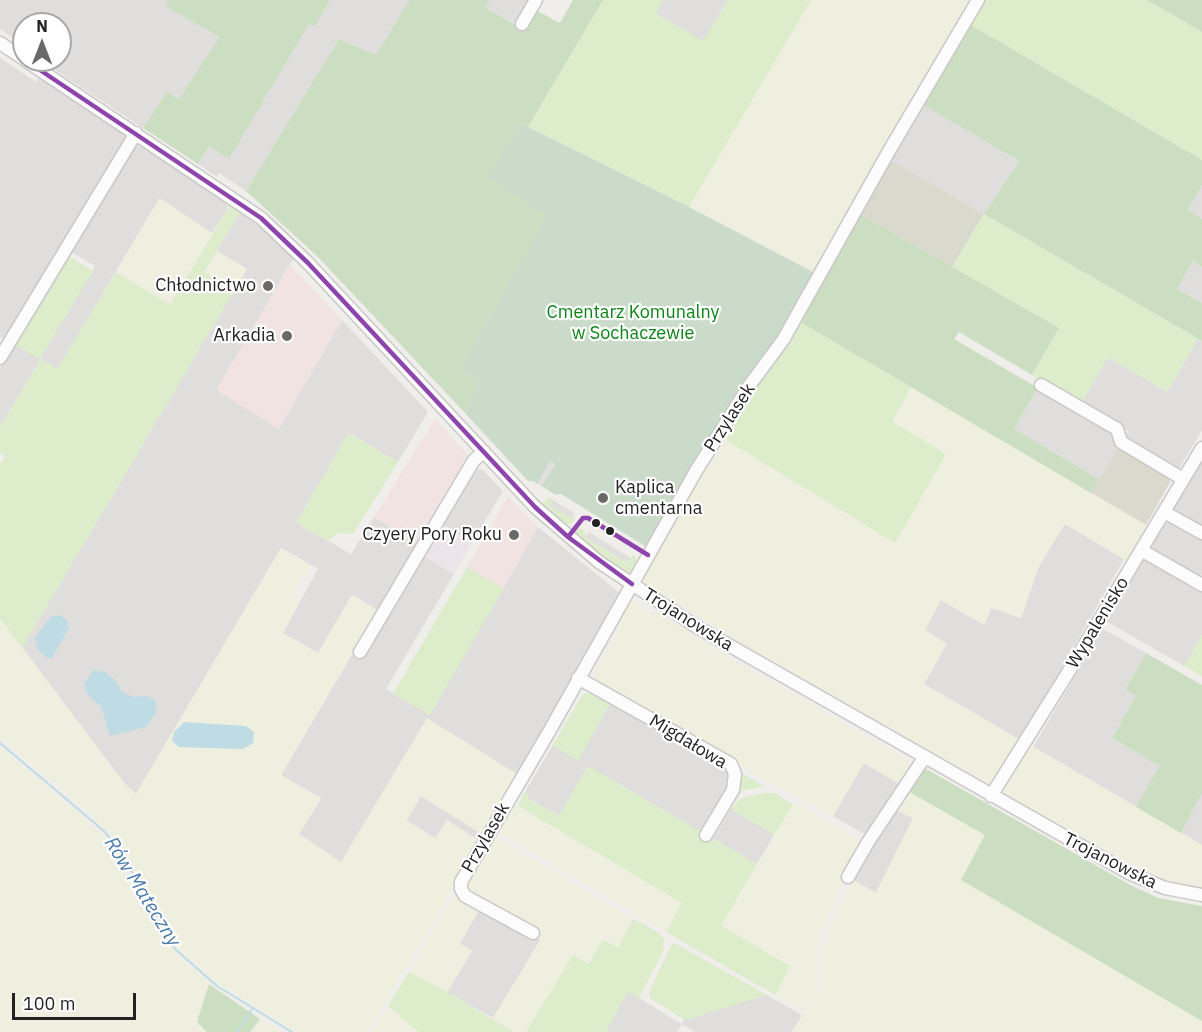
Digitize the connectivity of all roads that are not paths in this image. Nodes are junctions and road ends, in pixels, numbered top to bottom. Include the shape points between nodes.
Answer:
1 (536, 0) edge
2 (978, 0) edge
3 (522, 24) dead end
4 (43, 72) edge
5 (136, 134) junction
6 (0, 358) edge
7 (1041, 385) dead end
8 (1202, 448) edge
9 (484, 452) junction
10 (1183, 479) junction
11 (1164, 512) junction
12 (1202, 533) edge
13 (1142, 550) junction
14 (632, 584) junction
15 (1202, 585) edge
16 (360, 652) dead end
17 (578, 678) junction
18 (924, 758) junction
19 (992, 796) junction
20 (706, 835) dead end
21 (848, 877) dead end
22 (1202, 896) edge
23 (533, 933) dead end

1 - 3 street
2 - 14 street, Przylasek via 783,340 725,424
4 - 5 street, Trojanowska
5 - 6 street
5 - 9 street, Trojanowska via 261,218
7 - 10 street via 1117,429 1121,442
8 - 10 street, Wypalenisko
9 - 14 street, Trojanowska via 568,537
9 - 16 street via 474,460
10 - 11 street, Wypalenisko
11 - 12 street
11 - 13 street, Wypalenisko
13 - 15 street
13 - 19 street, Wypalenisko
14 - 17 street, Przylasek
14 - 18 street, Trojanowska via 697,627
17 - 20 street, Migdałowa via 731,764 735,774 733,790
17 - 23 street, Przylasek via 460,882 465,896
18 - 19 street, Trojanowska
18 - 21 street
19 - 22 street, Trojanowska via 1151,884

